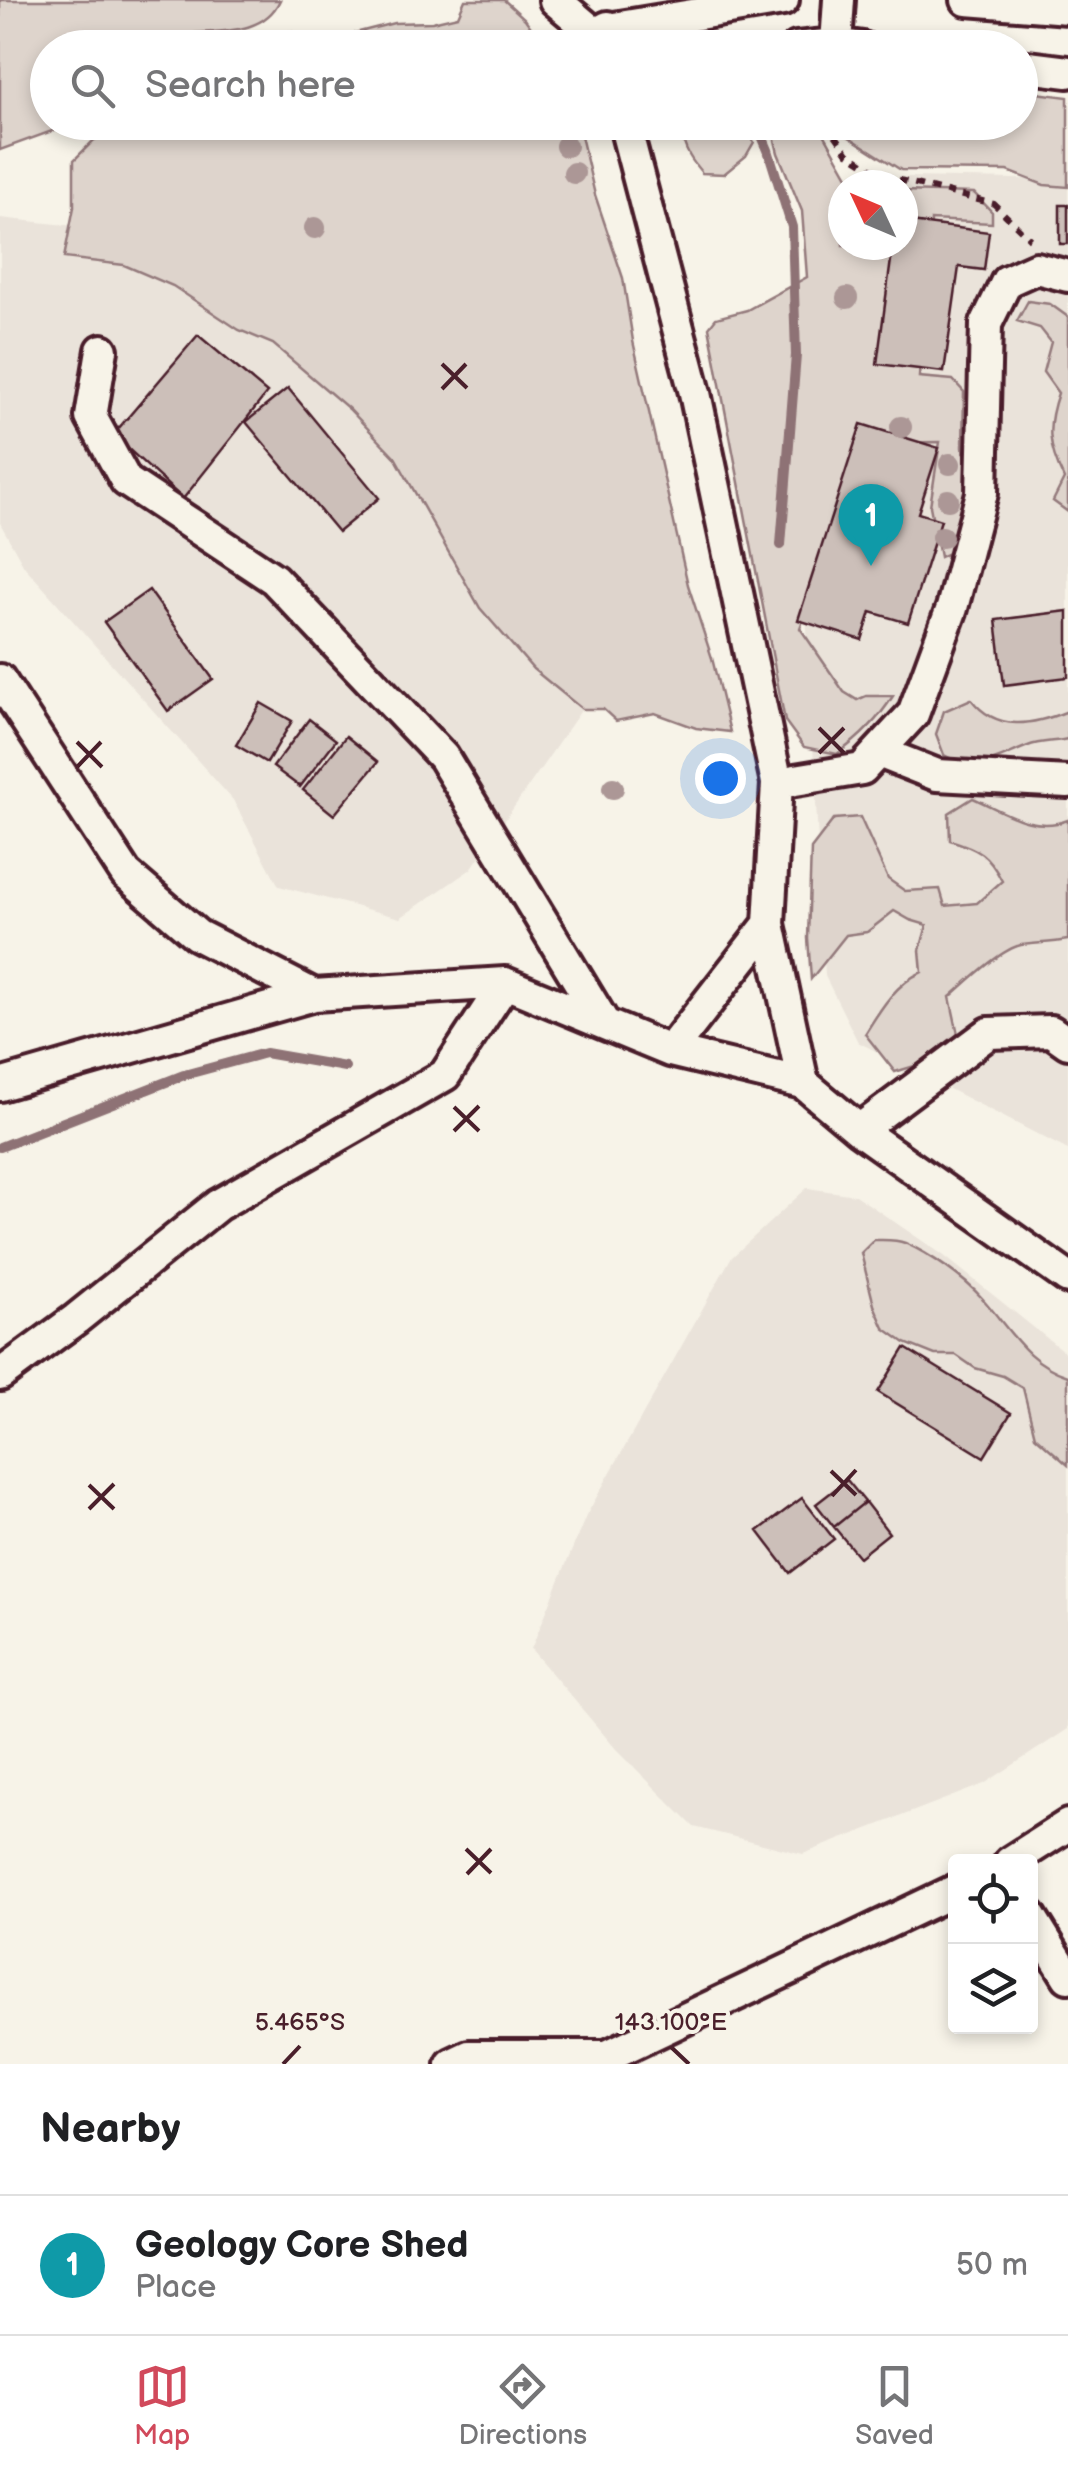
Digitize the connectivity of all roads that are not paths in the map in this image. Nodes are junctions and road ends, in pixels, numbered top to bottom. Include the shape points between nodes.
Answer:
1 (555, 0) edge
2 (783, 0) edge
3 (839, 0) edge
4 (967, 0) edge
5 (1068, 8) edge
6 (595, 30) edge
7 (648, 30) edge
8 (846, 30) edge
9 (1038, 68) edge
10 (1068, 72) edge
11 (629, 140) edge
12 (1068, 276) edge
13 (102, 350) dead end
14 (0, 680) edge
15 (878, 752) junction
16 (1068, 782) edge
17 (777, 783) junction
18 (768, 924) junction
19 (505, 983) junction
20 (314, 994) junction
21 (604, 1023) junction
22 (1068, 1043) edge
23 (670, 1051) junction
24 (803, 1083) junction
25 (0, 1085) edge
26 (859, 1130) junction
27 (1068, 1278) edge
28 (0, 1375) edge
29 (1068, 1825) edge
30 (1023, 1854) edge
31 (948, 1894) edge
32 (1038, 1928) edge
33 (1068, 1977) edge
34 (602, 2060) edge
35 (452, 2064) edge

1 - 6 street
2 - 7 street
3 - 8 street
4 - 5 street
9 - 10 street
11 - 17 street via 695,393
12 - 15 street via 1036,268 1007,281 986,324 982,493 952,608 913,714
13 - 21 street via 91,417 126,481 274,579 443,757
14 - 20 street via 126,874 196,936
15 - 16 street via 936,776
15 - 17 street via 862,770
17 - 18 street
18 - 23 street
18 - 24 street
19 - 20 street
19 - 21 street
19 - 28 street via 445,1075 218,1204
20 - 25 street
21 - 23 street
22 - 26 street via 1051,1031 989,1033
23 - 24 street
24 - 26 street
26 - 27 street
29 - 30 street
31 - 34 street
32 - 33 street
34 - 35 street via 468,2056

